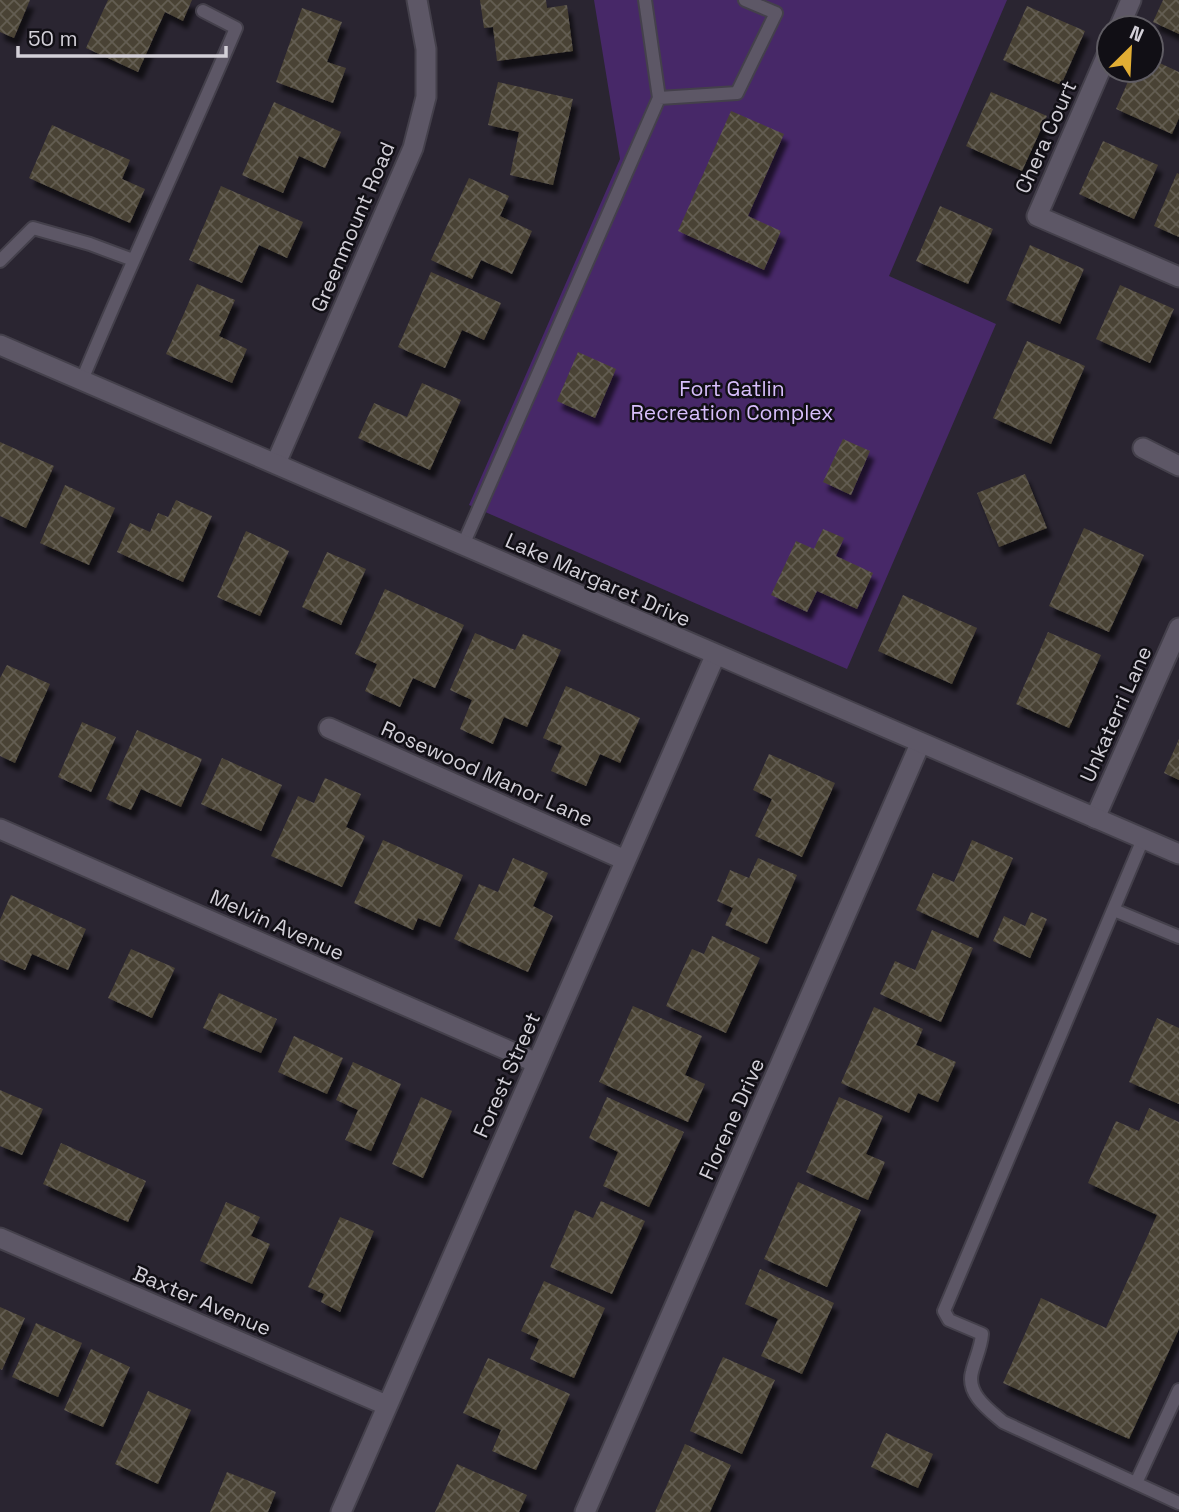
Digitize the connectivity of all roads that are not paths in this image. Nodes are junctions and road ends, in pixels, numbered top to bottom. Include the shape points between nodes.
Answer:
1 (417, 0) edge
2 (645, 0) edge
3 (745, 0) edge
4 (204, 11) dead end
5 (1095, 82) edge
6 (659, 97) junction
7 (133, 260) junction
8 (0, 261) edge
9 (1179, 277) edge
10 (0, 345) edge
11 (82, 380) junction
12 (1143, 448) dead end
13 (276, 463) junction
14 (1179, 466) edge
15 (463, 545) junction
16 (1179, 628) edge
17 (715, 656) junction
18 (329, 728) dead end
19 (920, 744) junction
20 (1096, 818) junction
21 (0, 829) edge
22 (1143, 839) junction
23 (1179, 855) edge
24 (625, 860) junction
25 (1114, 910) junction
26 (1179, 937) edge
27 (537, 1063) junction
28 (0, 1238) edge
29 (1179, 1390) edge
30 (386, 1405) junction
31 (1136, 1483) junction
32 (1179, 1503) edge
33 (341, 1512) edge
34 (585, 1512) edge

1 - 13 street, Greenmount Road via 426,49 426,96 413,148
2 - 6 lane
3 - 6 lane via 776,13 737,93
4 - 7 lane via 236,27
5 - 9 street, Chera Court via 1037,216
6 - 15 lane
7 - 8 lane via 33,228
7 - 11 lane
10 - 11 street, Lake Margaret Drive
11 - 13 street, Lake Margaret Drive
12 - 14 street
13 - 15 street, Lake Margaret Drive
15 - 17 street, Lake Margaret Drive
16 - 20 street, Unkaterri Lane
17 - 19 street, Lake Margaret Drive
17 - 24 street, Forest Street
18 - 24 street, Rosewood Manor Lane
19 - 20 street, Lake Margaret Drive
19 - 34 street, Florene Drive
20 - 22 street, Lake Margaret Drive
21 - 27 street, Melvin Avenue
22 - 23 street, Lake Margaret Drive
22 - 25 lane
24 - 27 street, Forest Street
25 - 26 lane
25 - 31 lane via 944,1311 949,1320 982,1334 970,1376 979,1402 1003,1422
27 - 30 street, Forest Street
28 - 30 street, Baxter Avenue
29 - 31 lane
30 - 33 street, Forest Street
31 - 32 lane

